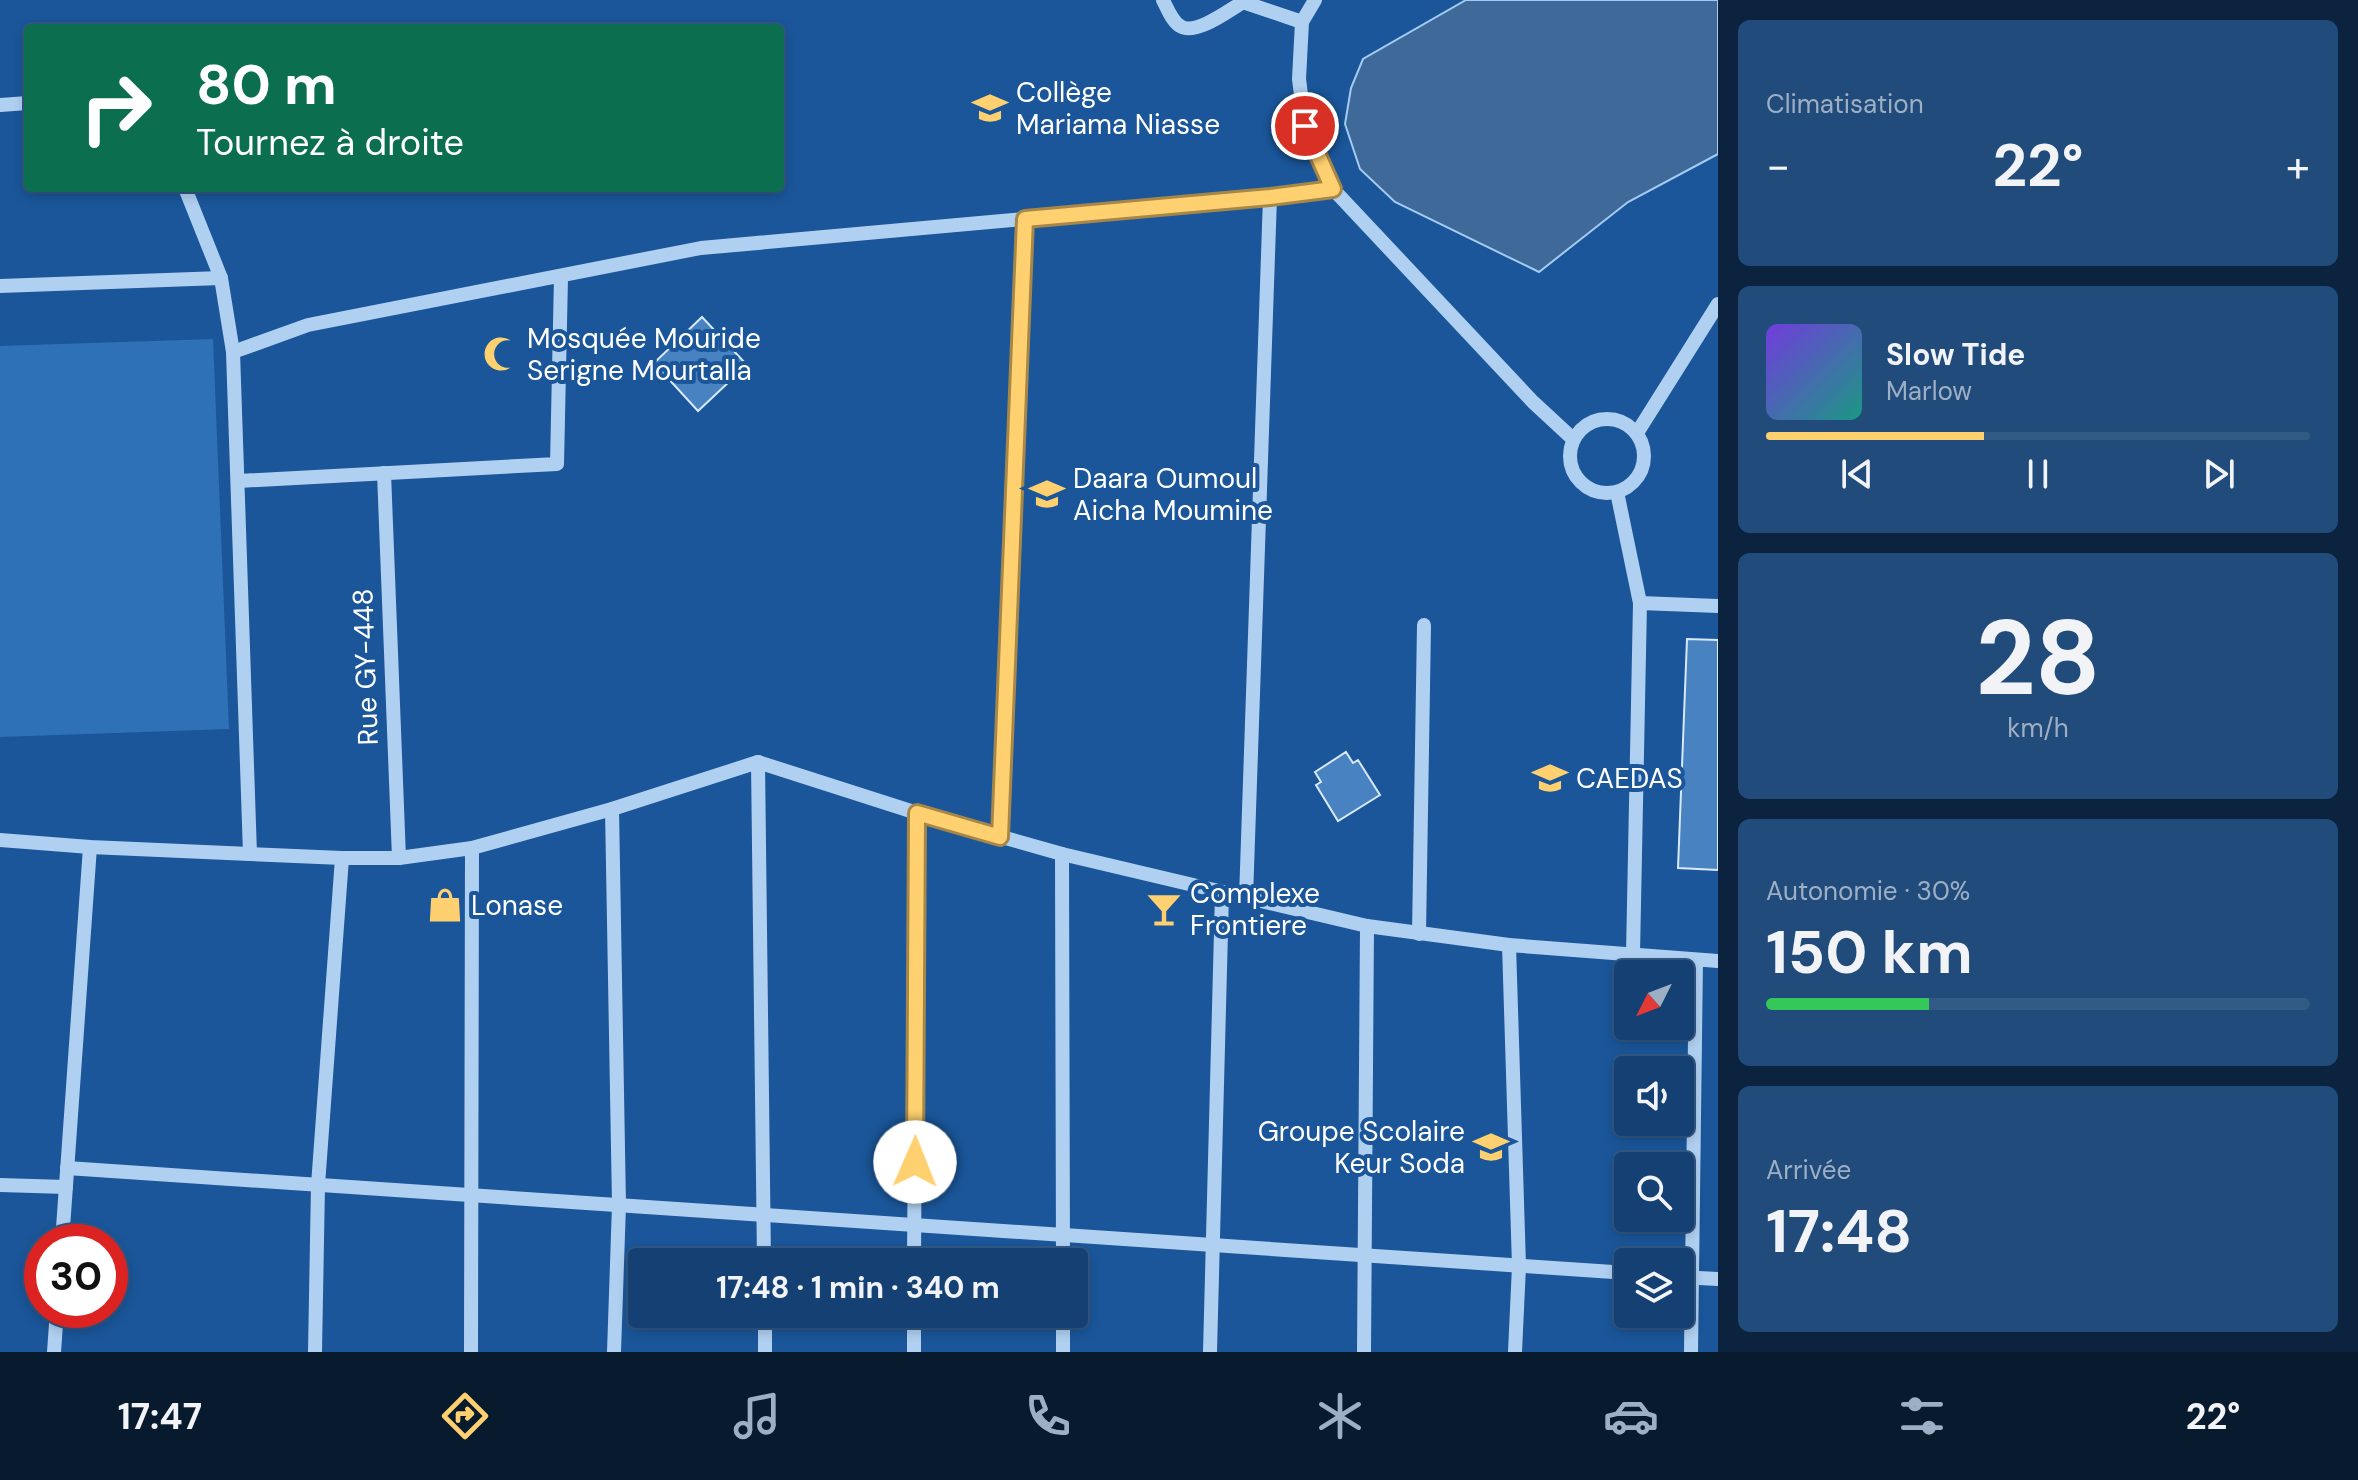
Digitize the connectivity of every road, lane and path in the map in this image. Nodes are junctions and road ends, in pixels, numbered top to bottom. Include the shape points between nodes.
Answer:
1 (1163, 0) edge
2 (1315, 0) edge
3 (1302, 22) junction
4 (24, 103) edge
5 (0, 105) edge
6 (1333, 189) junction
7 (187, 192) edge
8 (1270, 197) junction
9 (1025, 219) junction
10 (561, 277) junction
11 (221, 278) junction
12 (0, 286) edge
13 (1718, 304) edge
14 (233, 352) junction
15 (1637, 433) junction
16 (1573, 439) junction
17 (384, 473) junction
18 (238, 481) junction
19 (1617, 492) junction
20 (1640, 603) junction
21 (1718, 606) edge
22 (1424, 625) dead end
23 (758, 762) junction
24 (612, 809) junction
25 (917, 813) junction
26 (1000, 837) junction
27 (0, 840) edge
28 (90, 847) junction
29 (472, 848) junction
30 (250, 854) junction
31 (1062, 854) junction
32 (342, 858) junction
33 (399, 858) junction
34 (1222, 893) junction
35 (1246, 898) junction
36 (1367, 926) junction
37 (1419, 934) junction
38 (1509, 945) junction
39 (1633, 954) junction
40 (1696, 960) junction
41 (1718, 961) edge
42 (67, 1168) junction
43 (0, 1185) edge
44 (318, 1185) junction
45 (66, 1187) junction
46 (472, 1195) junction
47 (619, 1205) junction
48 (764, 1215) junction
49 (63, 1224) edge
50 (914, 1225) junction
51 (1063, 1235) junction
52 (1213, 1245) junction
53 (764, 1248) edge
54 (914, 1248) edge
55 (1063, 1248) edge
56 (1687, 1248) edge
57 (1364, 1256) junction
58 (1519, 1266) junction
59 (1614, 1272) edge
60 (1694, 1278) edge
61 (1718, 1279) edge
62 (56, 1328) edge
63 (765, 1328) edge
64 (914, 1328) edge
65 (1063, 1328) edge
66 (1689, 1328) edge
67 (54, 1352) edge
68 (315, 1352) edge
69 (471, 1352) edge
70 (614, 1352) edge
71 (765, 1352) edge
72 (914, 1352) edge
73 (1063, 1352) edge
74 (1210, 1352) edge
75 (1364, 1352) edge
76 (1515, 1352) edge
77 (1691, 1352) edge

1 - 3 street via 1177,25 1189,30 1243,2
2 - 3 street
3 - 6 street via 1299,79 1305,126
4 - 5 street
6 - 8 street
6 - 16 street
7 - 11 street
8 - 9 street
8 - 35 street
9 - 10 street via 701,248
9 - 26 street
10 - 14 street via 308,325
10 - 17 street via 557,464
11 - 12 street
11 - 14 street
13 - 15 street
14 - 18 street
15 - 16 street via 1621,421 1603,418 1585,425
15 - 19 street via 1644,450 1643,468 1633,483
16 - 19 street via 1573,473 1600,493
17 - 18 street
17 - 33 street, Rue GY-448
18 - 30 street
19 - 20 street
20 - 21 street
20 - 39 street
22 - 37 street
23 - 24 street
23 - 25 street
23 - 48 street
24 - 29 street
24 - 47 street
25 - 26 street
25 - 50 street
26 - 31 street
27 - 28 street
28 - 30 street
28 - 42 street
29 - 33 street
29 - 46 street
30 - 32 street
31 - 34 street
31 - 51 street
32 - 33 street
32 - 44 street
34 - 35 street
34 - 52 street
35 - 36 street
36 - 37 street
36 - 57 street
37 - 38 street
38 - 39 street
38 - 58 street
39 - 40 street
40 - 41 street
40 - 56 street
42 - 44 street
42 - 45 street
43 - 45 street
44 - 46 street
44 - 68 street
45 - 49 street
46 - 47 street
46 - 69 street
47 - 48 street
47 - 70 street
48 - 50 street
48 - 53 street
50 - 51 street
50 - 54 street
51 - 52 street
51 - 55 street
52 - 57 street
52 - 74 street
57 - 58 street
57 - 75 street
58 - 59 street
58 - 76 street
60 - 61 street
62 - 67 street
63 - 71 street
64 - 72 street
65 - 73 street
66 - 77 street

